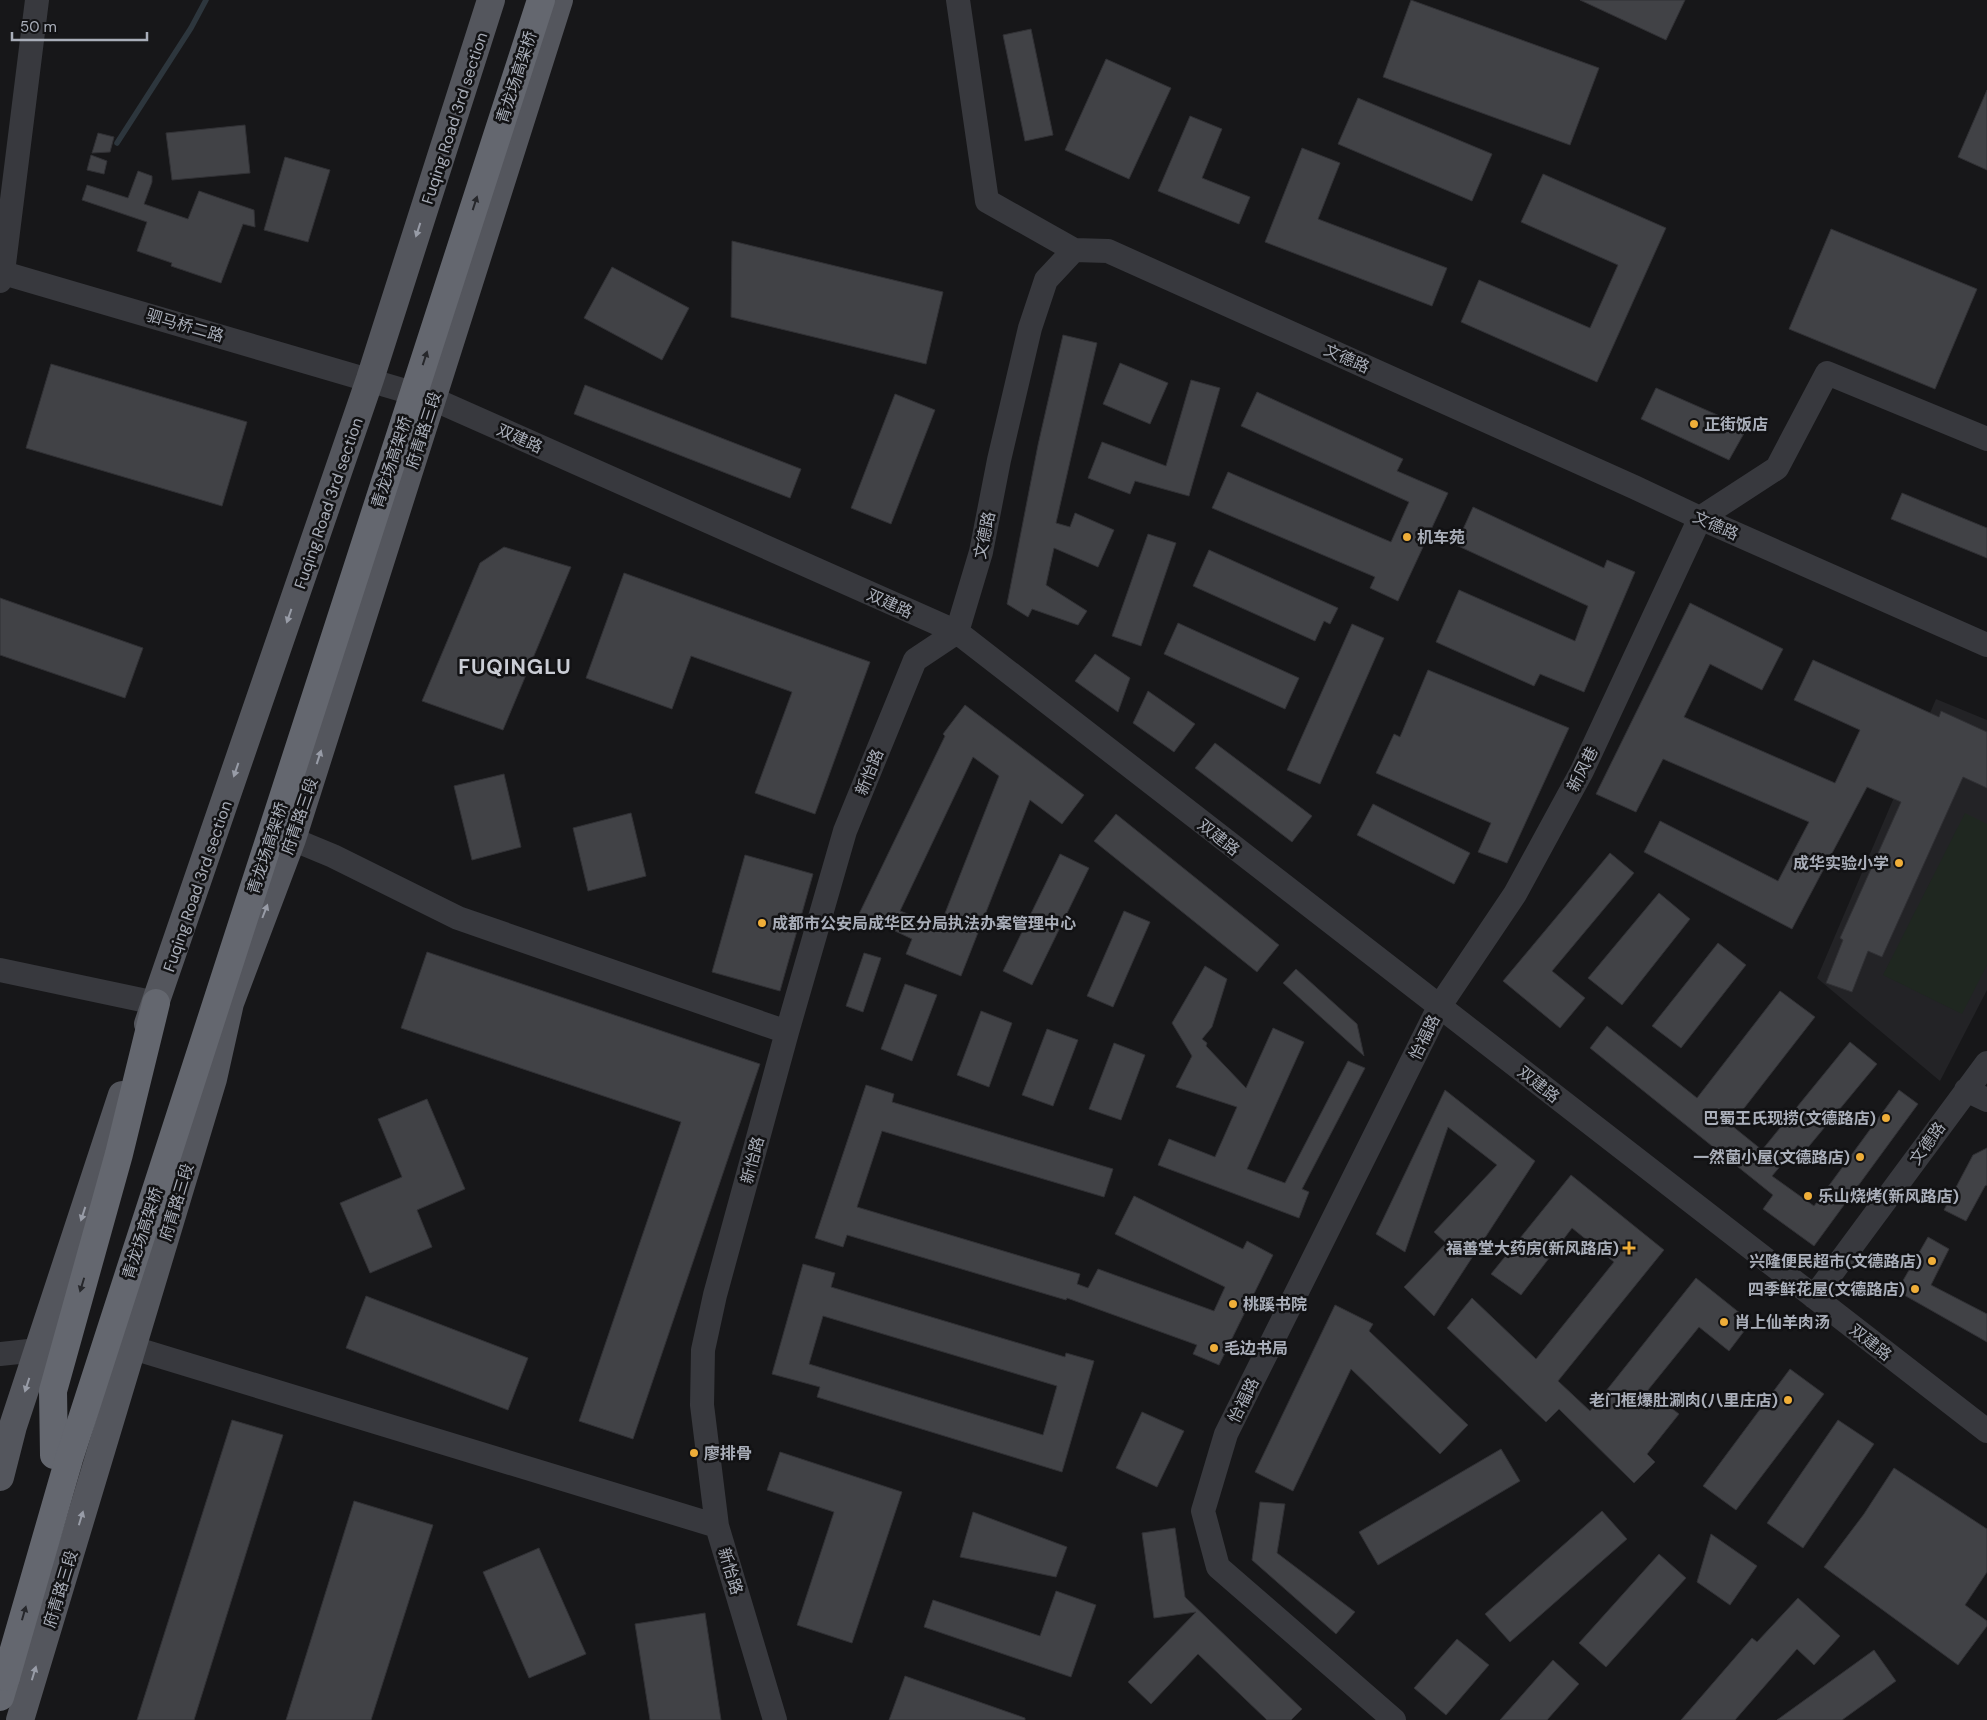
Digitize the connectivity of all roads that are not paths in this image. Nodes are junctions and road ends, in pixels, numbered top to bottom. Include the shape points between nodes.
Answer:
1 (36, 0) edge
2 (491, 0) edge
3 (522, 0) edge
4 (541, 0) edge
5 (559, 0) edge
6 (958, 0) edge
7 (1074, 250) junction
8 (1, 275) edge
9 (370, 379) junction
10 (433, 398) junction
11 (1987, 439) edge
12 (1700, 518) junction
13 (957, 632) junction
14 (1987, 645) edge
15 (292, 839) junction
16 (0, 970) edge
17 (156, 1003) junction
18 (230, 1003) junction
19 (1439, 1007) junction
20 (787, 1032) junction
21 (1987, 1063) edge
22 (1977, 1095) edge
23 (1814, 1297) junction
24 (132, 1348) junction
25 (38, 1350) junction
26 (0, 1354) edge
27 (1987, 1431) edge
28 (61, 1457) junction
29 (0, 1477) edge
30 (717, 1526) junction
31 (0, 1633) edge
32 (0, 1697) edge
33 (20, 1720) edge
34 (775, 1720) edge
35 (1394, 1720) edge

1 - 8 street
2 -> 9 main road, Fuqing Road 3rd section
3 - 28 highway, 青龙场高架桥
28 -> 4 highway, 青龙场高架桥, bridge
5 - 10 main road, 府青路三段
6 - 7 street via 987,201
7 - 12 street, 文德路 via 1108,251
7 - 13 street, 文德路 via 1046,280 1030,328 981,552
8 - 9 street, 驷马桥二路
9 - 10 street, 双建路
9 -> 17 main road, Fuqing Road 3rd section
10 - 13 street, 双建路
15 -> 10 main road, 府青路三段
11 - 12 street via 1827,373 1777,468
12 - 14 street, 文德路
12 - 19 street, 新风巷 via 1582,771 1515,894
13 - 19 street, 双建路
13 - 20 street, 新怡路 via 915,660 845,831
18 -> 15 main road, 府青路三段
15 - 20 street via 458,918
16 - 17 street
17 -> 25 main road via 129,1074
17 -> 28 highway via 119,1154 53,1391
18 - 24 main road, 府青路三段 via 213,1080
18 - 28 highway, bridge via 203,1065 100,1402
19 - 23 street, 双建路
19 - 35 street, 怡福路 via 1226,1434 1203,1511 1218,1567
20 - 30 street, 新怡路 via 703,1350 702,1405
21 - 22 street, 文德路
22 - 23 street, 文德路
23 - 27 street, 双建路
24 - 30 street
33 -> 24 main road, 府青路三段
25 - 26 street
25 -> 29 main road
28 - 31 highway, 青龙场高架桥
32 -> 28 highway, 青龙场高架桥, bridge
30 - 34 street, 新怡路

